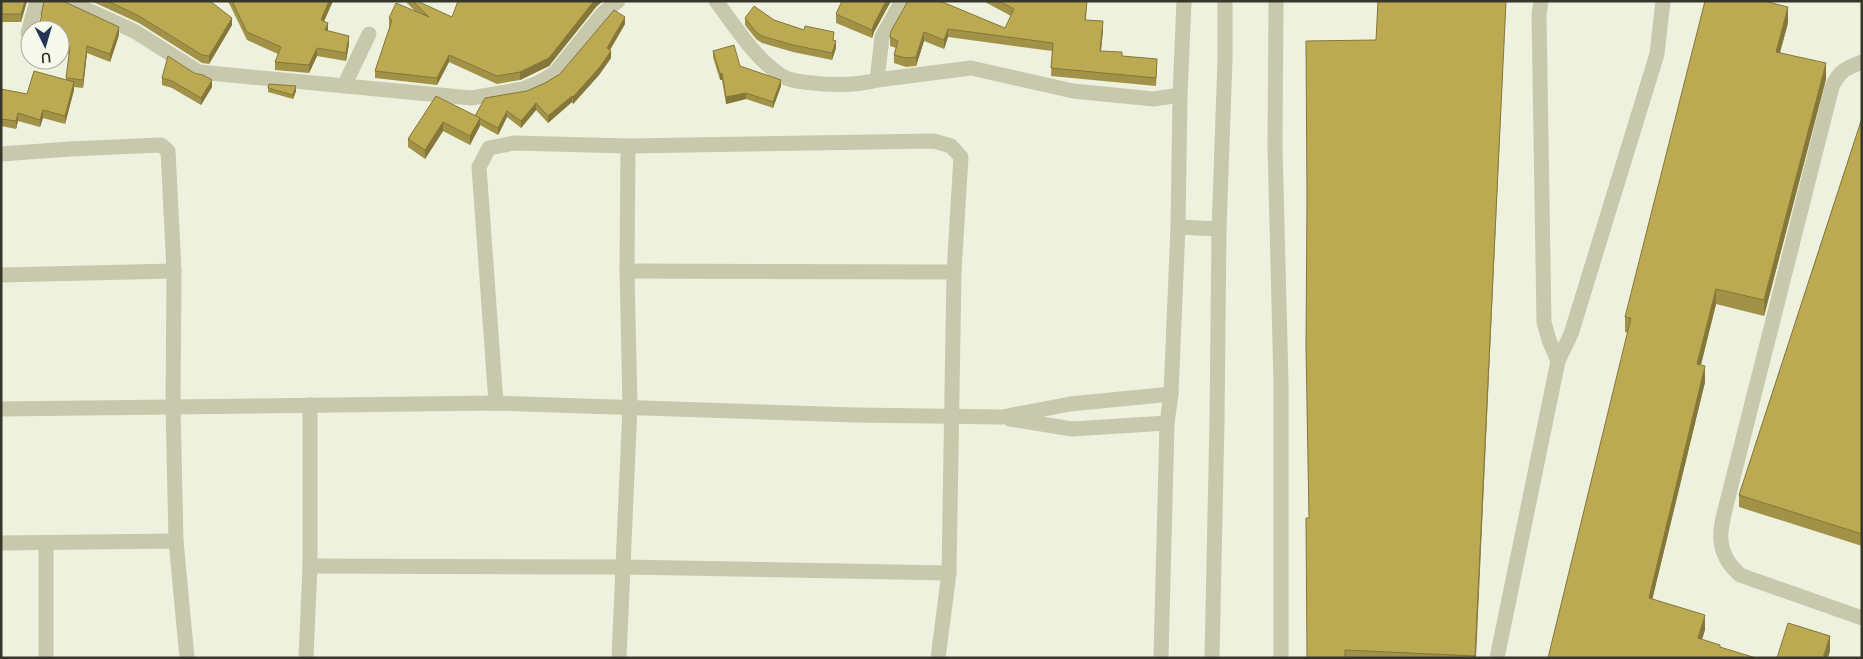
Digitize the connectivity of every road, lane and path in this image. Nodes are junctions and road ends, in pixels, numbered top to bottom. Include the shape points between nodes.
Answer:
1 (37, 1) edge
2 (618, 1) edge
3 (716, 1) edge
4 (902, 1) edge
5 (1184, 1) edge
6 (1225, 1) edge
7 (1276, 1) edge
8 (1541, 1) edge
9 (1662, 1) edge
10 (75, 2) edge
11 (32, 20) edge
12 (369, 34) dead end
13 (1862, 62) edge
14 (877, 80) junction
15 (344, 86) junction
16 (1180, 95) junction
17 (628, 146) junction
18 (1, 154) edge
19 (1178, 227) junction
20 (1219, 229) junction
21 (174, 271) junction
22 (627, 271) junction
23 (954, 272) junction
24 (1, 275) edge
25 (1558, 361) junction
26 (1171, 394) junction
27 (496, 403) junction
28 (310, 404) junction
29 (173, 406) junction
30 (630, 406) junction
31 (1, 409) edge
32 (952, 417) junction
33 (1002, 417) junction
34 (1167, 423) junction
35 (176, 541) junction
36 (1, 543) edge
37 (46, 544) junction
38 (310, 566) junction
39 (624, 567) junction
40 (949, 573) junction
41 (1862, 618) edge
42 (46, 658) edge
43 (186, 658) edge
44 (306, 658) edge
45 (619, 658) edge
46 (938, 658) edge
47 (1161, 658) edge
48 (1212, 658) edge
49 (1280, 658) edge
50 (1497, 658) edge

1 - 11 street
2 - 15 street via 604,13 555,73 523,89 471,98
3 - 14 street via 756,53 783,77 837,85
4 - 14 street via 882,37
5 - 16 street
6 - 20 street
7 - 49 street via 1275,147 1281,382
8 - 25 street via 1544,322
9 - 25 street via 1657,54 1571,334
10 - 15 street via 150,40 199,72
12 - 15 street
13 - 41 street via 1837,75 1832,87 1730,490 1720,544 1730,566 1740,574
14 - 16 street via 971,68 1073,91 1154,99
16 - 19 street
17 - 22 street
17 - 23 street via 934,141 951,146 961,157
17 - 27 street via 514,143 489,148 479,167
18 - 21 street via 165,147 169,159
19 - 20 street
19 - 26 street
20 - 48 street
21 - 24 street
21 - 29 street
22 - 23 street
22 - 30 street
23 - 32 street
25 - 50 street
26 - 33 street via 1070,404
26 - 34 street
27 - 28 street
27 - 30 street
28 - 29 street
28 - 38 street
29 - 31 street
29 - 35 street
30 - 32 street
30 - 39 street
32 - 33 street
32 - 40 street
33 - 34 street via 1072,429
34 - 47 street
35 - 37 street
35 - 43 street
36 - 37 street
37 - 42 street
38 - 39 street
38 - 44 street
39 - 40 street
39 - 45 street
40 - 46 street

